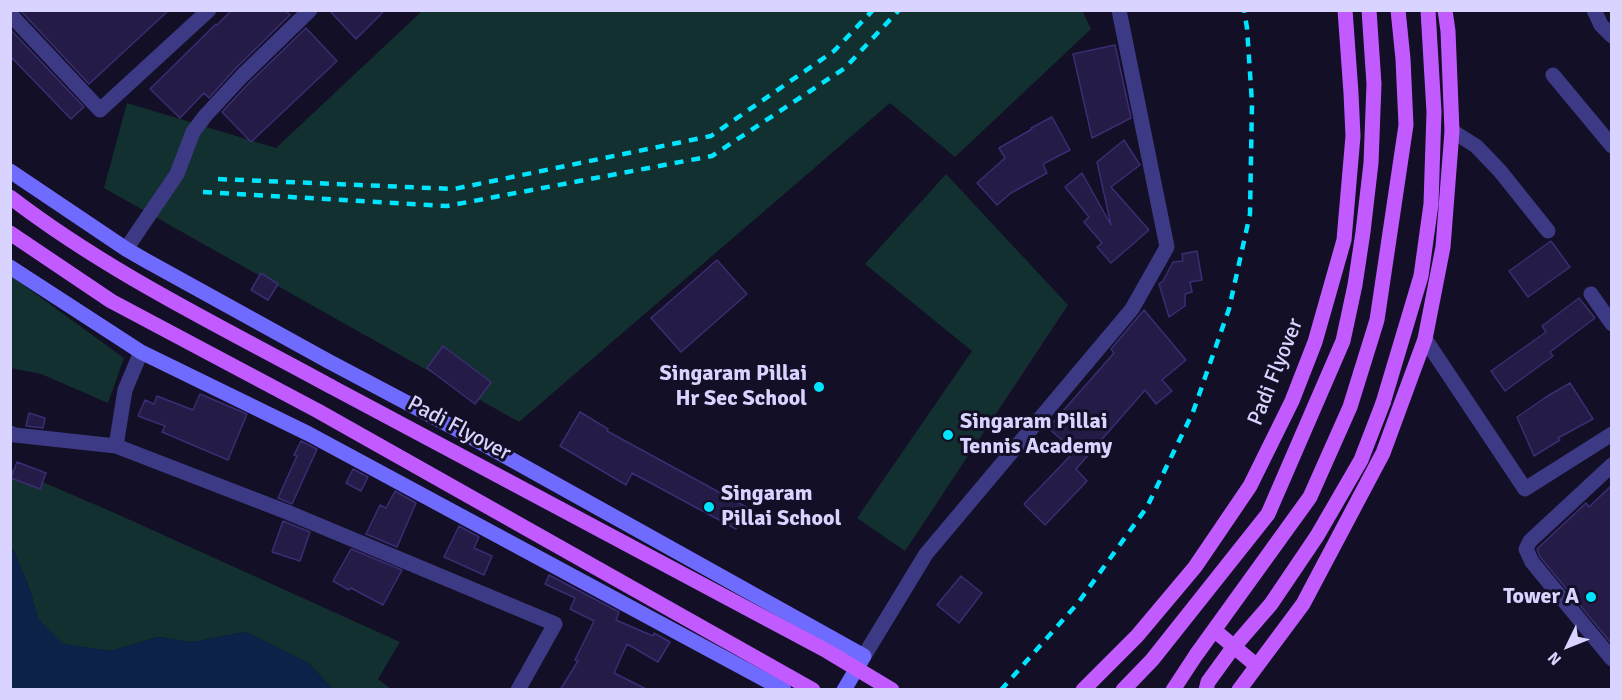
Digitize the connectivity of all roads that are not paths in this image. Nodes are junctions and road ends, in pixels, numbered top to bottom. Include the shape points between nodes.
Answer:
1 (209, 10) edge
2 (310, 10) edge
3 (1119, 10) edge
4 (1345, 10) edge
5 (1369, 10) edge
6 (1398, 10) edge
7 (1428, 10) edge
8 (1445, 10) edge
9 (1594, 10) edge
10 (10, 14) edge
11 (1611, 36) edge
12 (1553, 75) dead end
13 (1452, 131) junction
14 (1611, 146) edge
15 (10, 171) edge
16 (10, 198) edge
17 (1548, 231) dead end
18 (10, 233) edge
19 (126, 249) junction
20 (10, 267) edge
21 (1591, 294) dead end
22 (1611, 324) edge
23 (1425, 339) junction
24 (141, 352) junction
25 (10, 433) edge
26 (1611, 434) edge
27 (116, 446) junction
28 (1611, 465) edge
29 (1214, 630) junction
30 (864, 656) junction
31 (1611, 659) edge
32 (1257, 666) junction
33 (519, 690) edge
34 (784, 690) edge
35 (813, 690) edge
36 (844, 690) edge
37 (892, 690) edge
38 (1083, 690) edge
39 (1123, 690) edge
40 (1173, 690) edge
41 (1206, 690) edge
42 (1239, 690) edge

1 - 10 street via 100,110
2 - 19 street via 199,124 177,174
3 - 30 street via 1167,247 1132,309 926,554
4 - 38 main road, Padi Flyover via 1353,136 1344,240 1315,342 1292,401 1250,486 1195,567 1137,636
5 - 39 main road via 1374,84 1371,163 1360,253 1343,341 1268,514 1152,660
6 - 29 main road via 1406,125 1377,320 1350,408 1310,497
7 - 41 main road, bridge via 1434,112 1431,204 1421,276 1383,403 1360,460 1317,536 1271,604 1226,657
8 - 13 main road
9 - 11 street
12 - 14 street
13 - 17 street via 1476,146 1500,171
13 - 23 main road via 1443,247
15 - 19 street
16 - 37 main road, Padi Flyover, bridge via 130,278 827,651
18 - 35 main road via 111,301 328,417
19 - 30 street
20 - 24 street
21 - 22 street
23 - 26 street via 1525,489
23 - 32 main road via 1383,453 1303,604
24 - 27 street via 125,390
24 - 34 street via 309,434
25 - 27 street
27 - 33 street via 298,516 555,624
28 - 31 street via 1526,549 1532,562
29 - 32 main road
29 - 40 main road
30 - 36 street
32 - 42 main road

